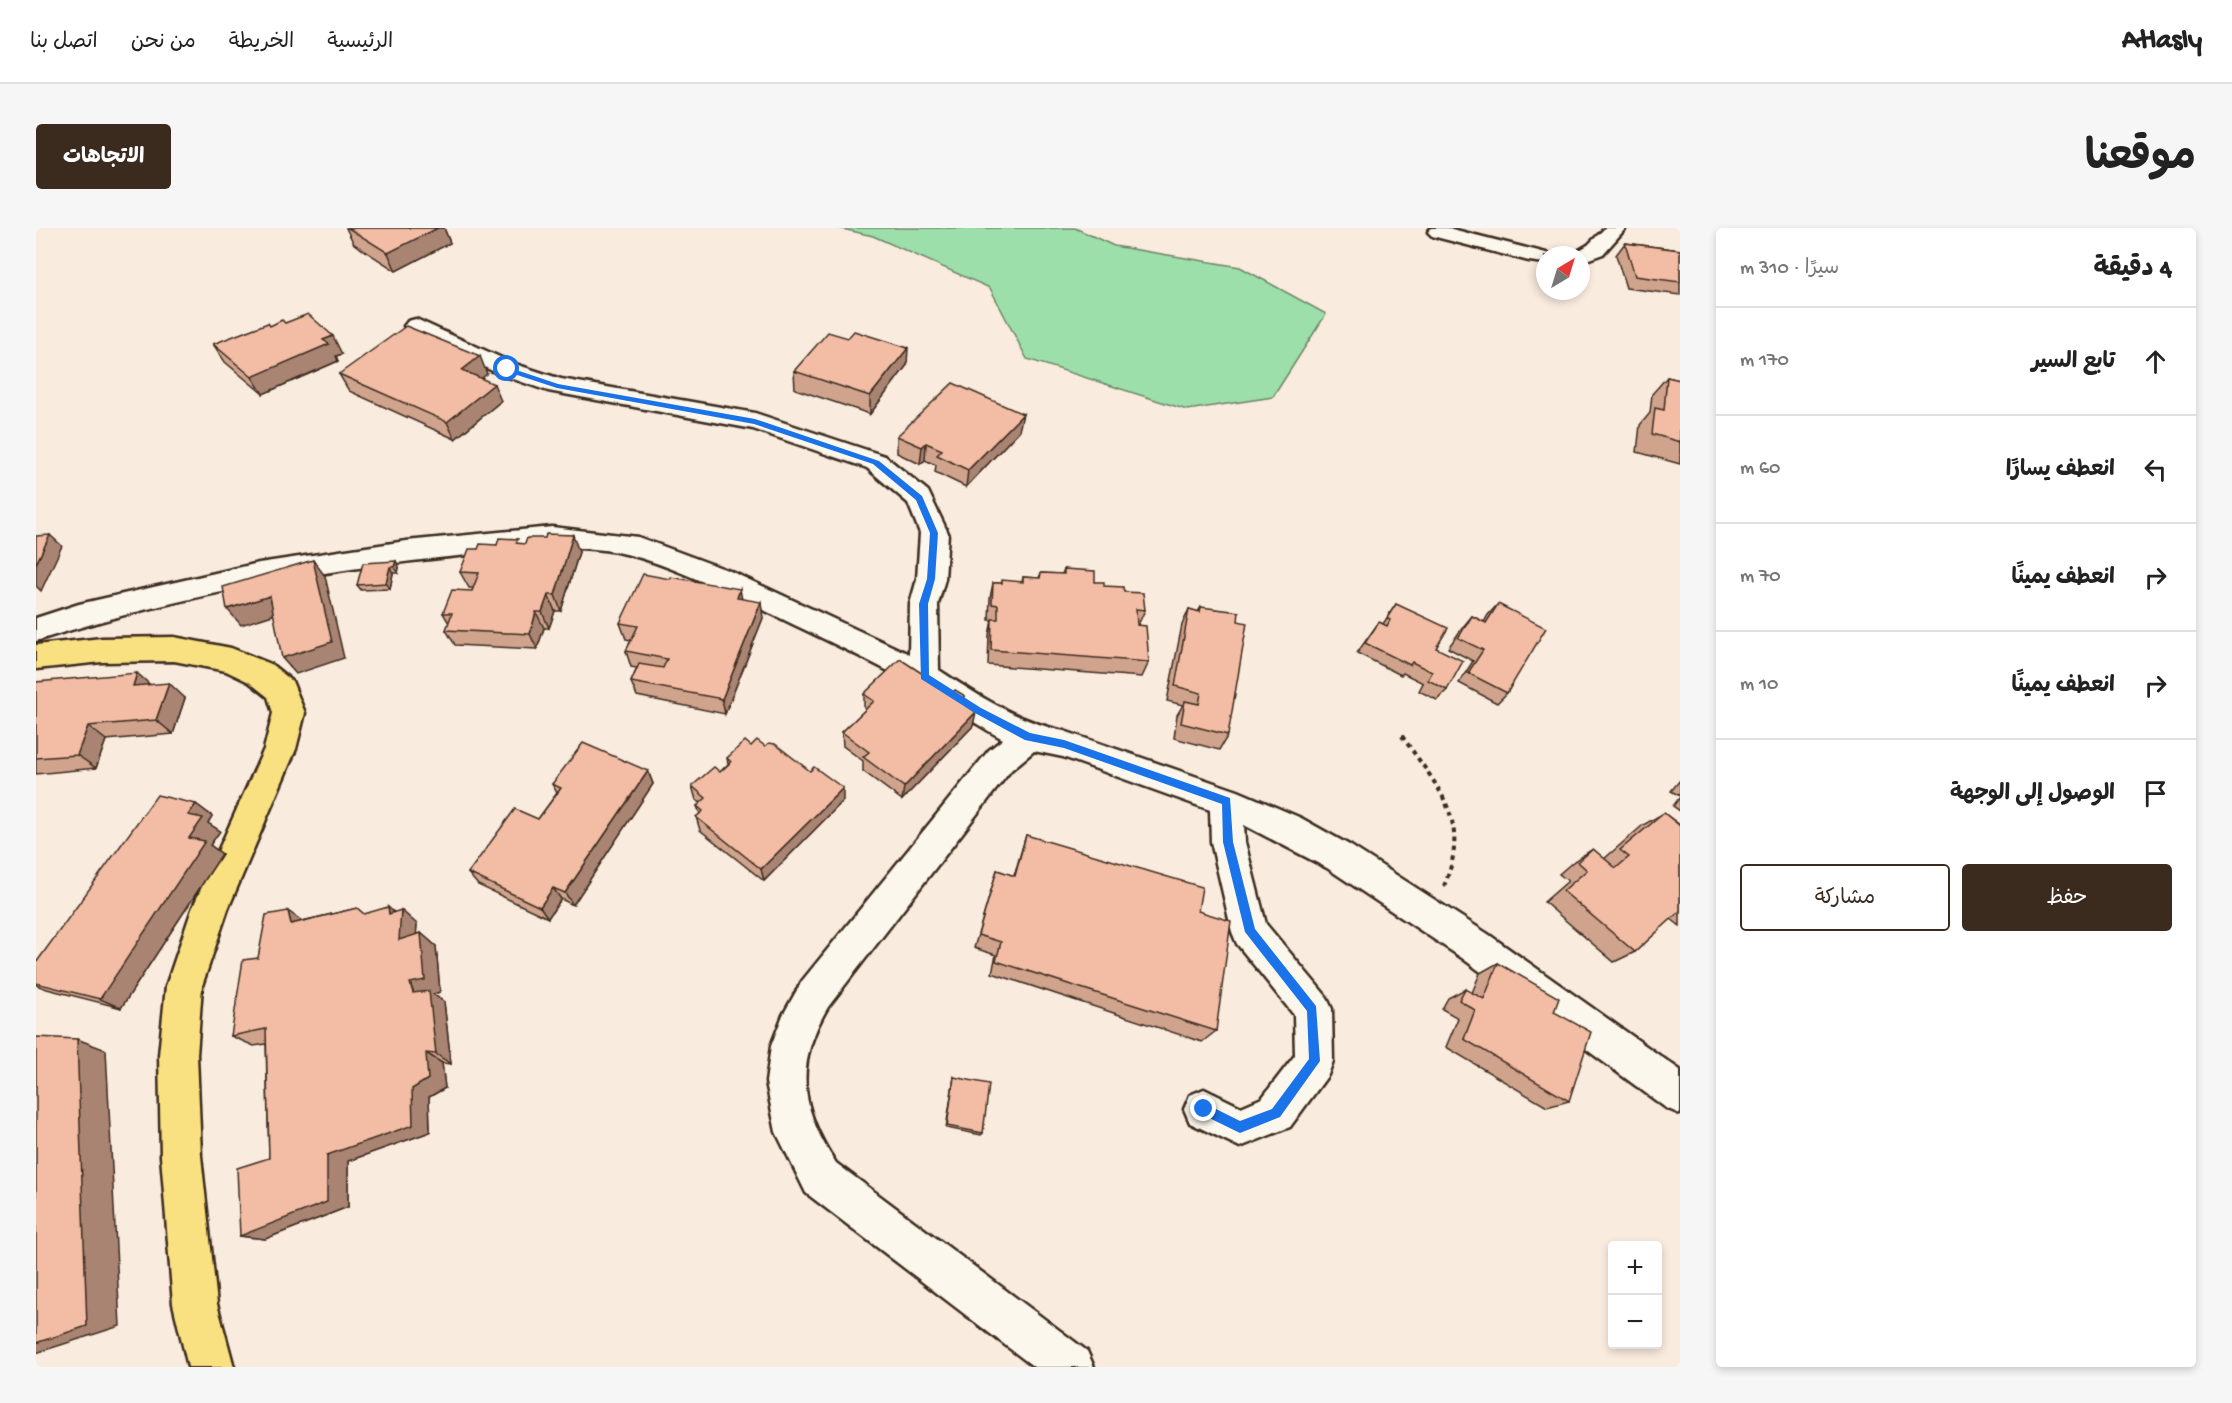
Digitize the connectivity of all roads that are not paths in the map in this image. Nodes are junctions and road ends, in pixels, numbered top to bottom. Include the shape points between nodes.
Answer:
1 (1616, 228) edge
2 (1438, 232) dead end
3 (1590, 253) edge
4 (1536, 256) edge
5 (416, 326) dead end
6 (36, 630) edge
7 (36, 657) edge
8 (924, 676) junction
9 (1029, 737) junction
10 (1226, 801) junction
11 (1680, 1094) edge
12 (1204, 1109) dead end
13 (211, 1367) edge
14 (1071, 1367) edge

1 - 3 street
2 - 4 street
5 - 8 street via 507,369 557,386 755,421 876,462 919,498 934,533 931,579 924,604
6 - 8 street via 79,615 259,573 406,551 552,537 627,544 664,556 720,578
7 - 13 main road via 102,650 174,649 231,660 260,673 281,690 289,713 280,749 210,909 184,986 178,1055 181,1156 195,1304
8 - 9 street via 978,711
9 - 10 street via 1064,744
9 - 14 street via 1000,760 825,981 799,1022 790,1046 786,1073 788,1113 801,1149 821,1178
10 - 11 street via 1340,856
10 - 12 street via 1228,842 1250,932 1312,1010 1314,1061 1276,1113 1240,1127

